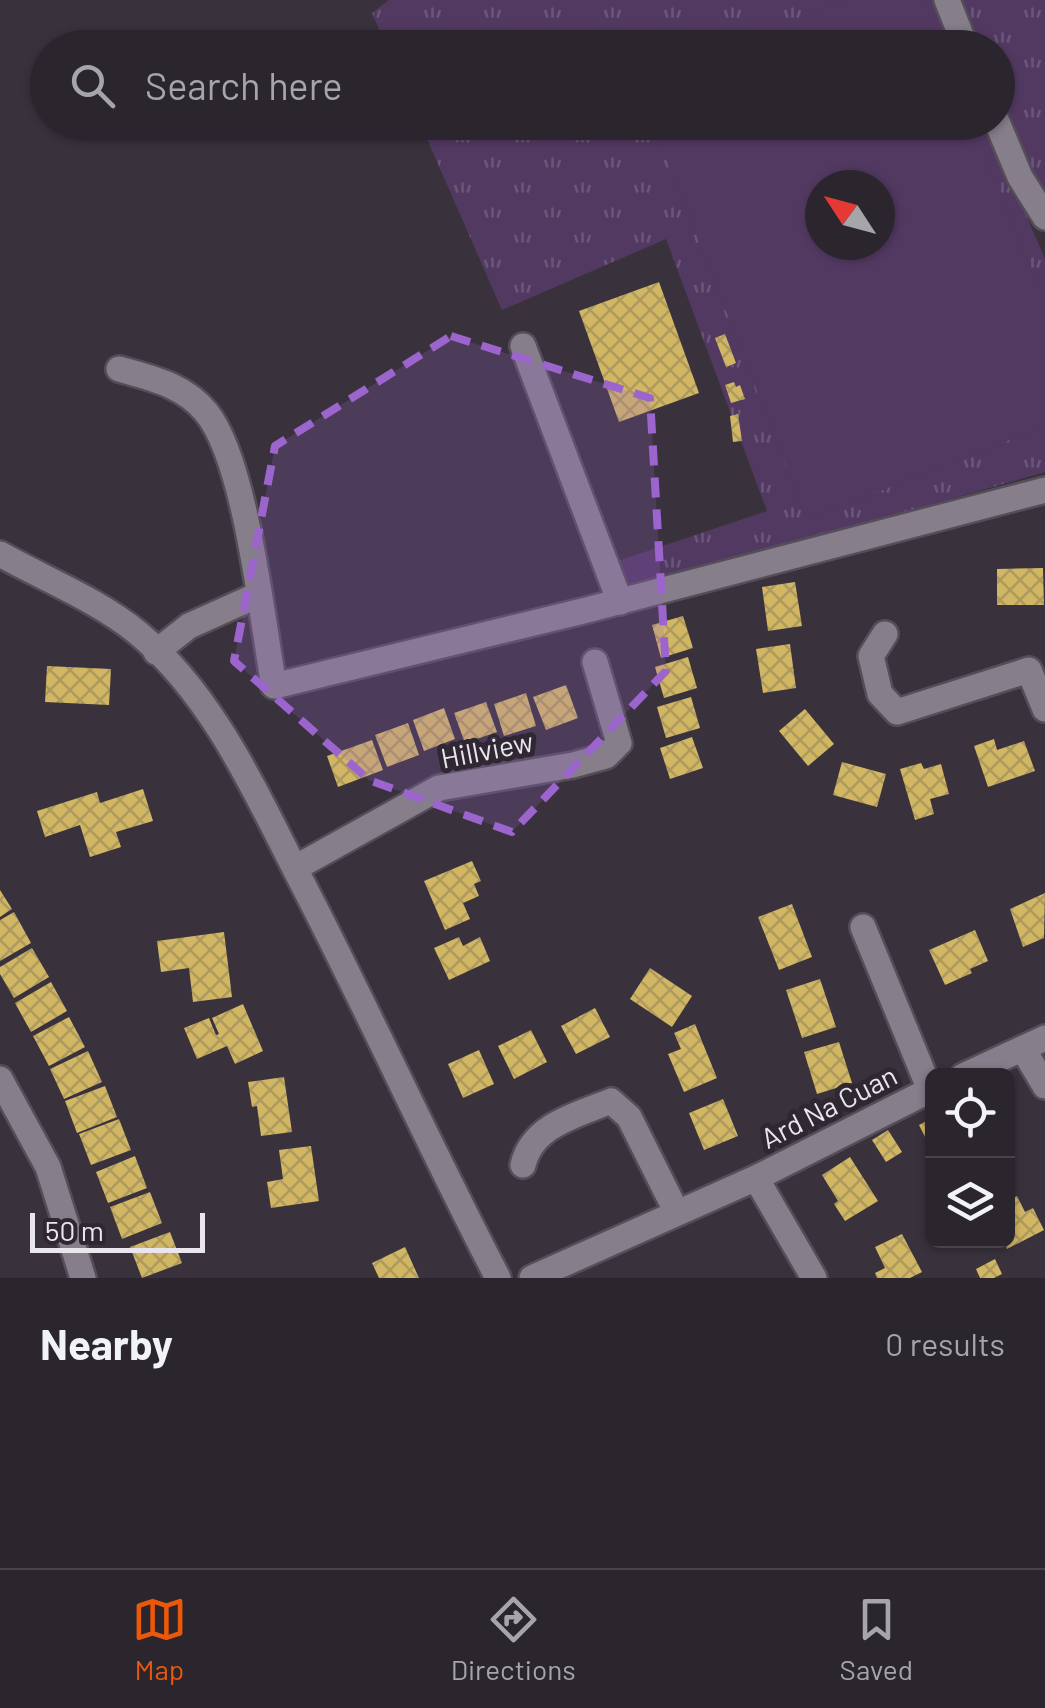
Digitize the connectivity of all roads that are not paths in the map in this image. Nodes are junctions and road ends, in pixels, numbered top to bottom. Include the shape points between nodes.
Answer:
1 (947, 0) edge
2 (959, 30) edge
3 (1005, 140) edge
4 (1045, 217) edge
5 (523, 346) dead end
6 (119, 369) dead end
7 (1045, 490) edge
8 (0, 554) edge
9 (258, 595) junction
10 (620, 602) junction
11 (885, 634) dead end
12 (156, 652) junction
13 (596, 662) dead end
14 (1045, 709) edge
15 (295, 868) junction
16 (864, 927) dead end
17 (1034, 1043) edge
18 (980, 1068) edge
19 (925, 1075) edge
20 (0, 1080) edge
21 (1045, 1086) edge
22 (925, 1093) edge
23 (522, 1164) dead end
24 (756, 1178) junction
25 (676, 1211) junction
26 (83, 1278) edge
27 (498, 1278) edge
28 (532, 1278) edge
29 (814, 1278) edge

1 - 2 street
3 - 4 street
5 - 10 street
6 - 9 street via 171,384 205,410 222,437 242,502
7 - 10 street
8 - 12 street via 83,596
9 - 10 street via 274,686
9 - 12 street via 189,626
11 - 14 street via 871,656 880,694 897,712 1029,670
12 - 15 street via 190,688 239,760
13 - 15 street, Hillview via 618,743 606,756 439,788
15 - 27 street
16 - 19 street, Ard Na Cuan
17 - 18 street
17 - 21 street
20 - 26 street via 48,1167
22 - 24 street, Ard Na Cuan
23 - 25 street via 527,1145 554,1124 611,1100 630,1117
24 - 25 street, Ard Na Cuan
24 - 29 street, Ard Na Cuan
25 - 28 street, Ard Na Cuan

